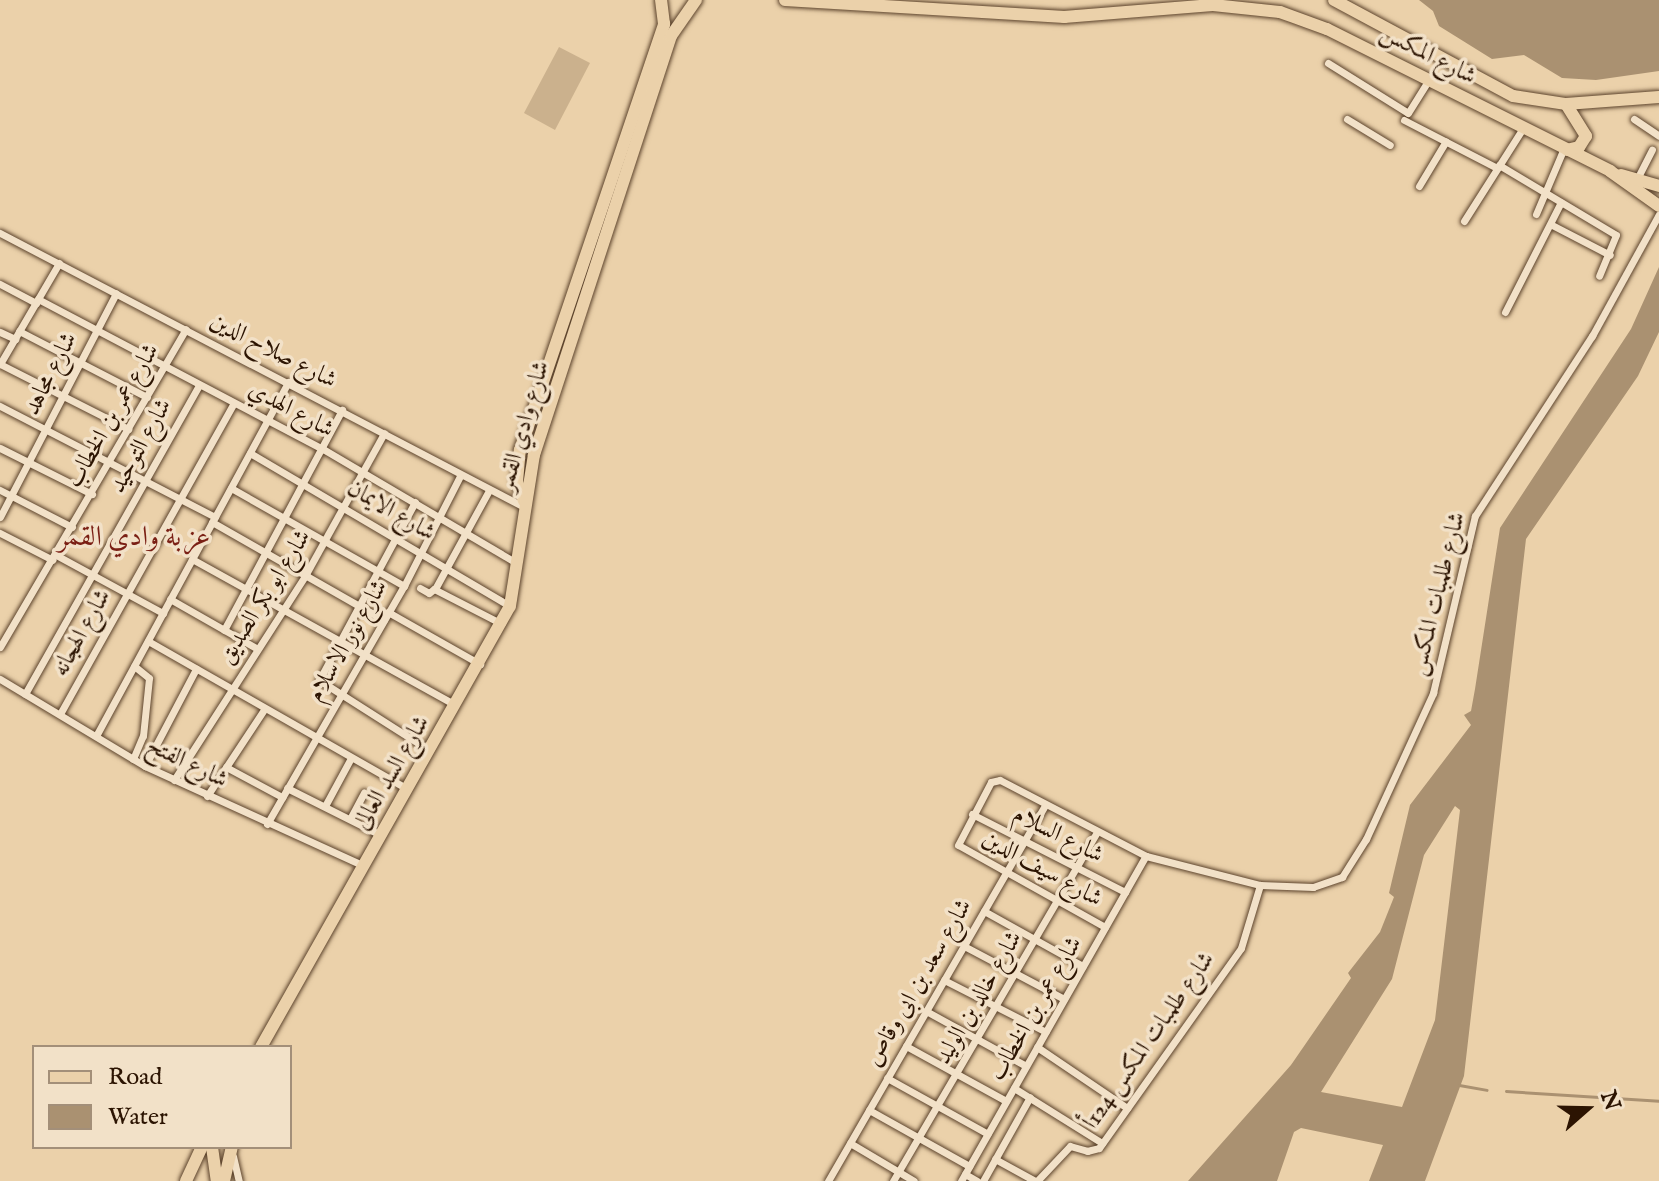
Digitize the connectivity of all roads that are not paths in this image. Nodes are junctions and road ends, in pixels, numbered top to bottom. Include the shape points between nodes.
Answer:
1 (661, 0) edge
2 (696, 0) edge
3 (785, 0) edge
4 (954, 0) edge
5 (1334, 0) edge
6 (808, 1) edge
7 (977, 14) junction
8 (1328, 63) dead end
9 (1429, 79) junction
10 (1659, 97) edge
11 (1566, 104) junction
12 (1406, 117) junction
13 (1347, 119) dead end
14 (1634, 119) dead end
15 (1523, 128) junction
16 (1659, 136) edge
17 (1446, 141) junction
18 (1390, 145) dead end
19 (1565, 149) junction
20 (1652, 150) dead end
21 (1498, 166) junction
22 (1610, 171) junction
23 (1637, 179) junction
24 (1419, 186) dead end
25 (1659, 186) edge
26 (1545, 192) junction
27 (1561, 202) junction
28 (1659, 206) edge
29 (1536, 214) dead end
30 (1659, 214) edge
31 (1464, 221) dead end
32 (1552, 225) junction
33 (0, 233) edge
34 (1610, 255) junction
35 (59, 263) junction
36 (1599, 276) dead end
37 (0, 284) edge
38 (116, 293) junction
39 (37, 301) junction
40 (1505, 312) dead end
41 (97, 329) junction
42 (186, 329) junction
43 (0, 332) edge
44 (17, 335) junction
45 (79, 363) junction
46 (0, 364) edge
47 (165, 366) junction
48 (288, 382) junction
49 (199, 385) junction
50 (62, 396) junction
51 (147, 397) junction
52 (234, 403) junction
53 (0, 406) edge
54 (342, 410) junction
55 (268, 420) junction
56 (45, 429) junction
57 (128, 429) junction
58 (384, 433) junction
59 (0, 448) edge
60 (323, 449) junction
61 (250, 453) junction
62 (28, 462) junction
63 (110, 462) junction
64 (363, 472) junction
65 (460, 476) junction
66 (145, 481) junction
67 (305, 485) junction
68 (231, 488) junction
69 (0, 490) edge
70 (488, 492) junction
71 (92, 494) junction
72 (11, 496) junction
73 (180, 499) junction
74 (415, 502) junction
75 (344, 507) junction
76 (526, 508) junction
77 (437, 515) junction
78 (0, 517) edge
79 (214, 519) junction
80 (286, 520) junction
81 (72, 527) junction
82 (466, 532) junction
83 (0, 533) edge
84 (395, 537) junction
85 (325, 541) junction
86 (418, 550) junction
87 (268, 553) junction
88 (55, 558) junction
89 (192, 559) junction
90 (520, 565) junction
91 (447, 567) junction
92 (377, 571) junction
93 (92, 574) junction
94 (306, 574) junction
95 (404, 586) junction
96 (248, 588) junction
97 (420, 588) dead end
98 (435, 589) junction
99 (127, 593) junction
100 (170, 599) junction
101 (358, 605) junction
102 (282, 606) junction
103 (510, 606) junction
104 (163, 613) junction
105 (386, 616) junction
106 (502, 624) junction
107 (224, 630) junction
108 (341, 639) junction
109 (148, 641) junction
110 (0, 647) edge
111 (256, 648) junction
112 (365, 653) junction
113 (480, 665) junction
114 (134, 666) junction
115 (196, 669) junction
116 (0, 679) edge
117 (231, 689) junction
118 (25, 694) junction
119 (340, 696) junction
120 (456, 706) junction
121 (265, 708) junction
122 (60, 714) junction
123 (96, 736) junction
124 (143, 736) junction
125 (316, 737) junction
126 (157, 743) junction
127 (430, 750) junction
128 (351, 758) junction
129 (133, 759) junction
130 (145, 766) junction
131 (226, 767) junction
132 (174, 780) junction
133 (287, 788) junction
134 (407, 789) junction
135 (364, 793) dead end
136 (207, 796) junction
137 (282, 797) junction
138 (1045, 805) junction
139 (325, 806) junction
140 (972, 814) junction
141 (350, 819) junction
142 (267, 824) junction
143 (1097, 832) junction
144 (381, 835) junction
145 (1025, 841) junction
146 (1146, 856) junction
147 (364, 866) junction
148 (1077, 868) junction
149 (1006, 872) junction
150 (1260, 885) junction
151 (1125, 892) junction
152 (1058, 901) junction
153 (984, 911) junction
154 (1105, 927) junction
155 (1035, 939) junction
156 (964, 946) junction
157 (1083, 966) junction
158 (1016, 974) junction
159 (944, 980) junction
160 (1064, 999) junction
161 (997, 1007) junction
162 (926, 1011) junction
163 (1046, 1032) junction
164 (979, 1040) junction
165 (262, 1045) edge
166 (906, 1046) junction
167 (1037, 1047) junction
168 (1026, 1066) junction
169 (959, 1075) junction
170 (887, 1078) junction
171 (1014, 1088) junction
172 (1030, 1097) junction
173 (1006, 1101) junction
174 (940, 1107) junction
175 (1127, 1108) junction
176 (869, 1110) junction
177 (988, 1134) junction
178 (920, 1139) junction
179 (850, 1143) junction
180 (1102, 1143) junction
181 (201, 1149) edge
182 (213, 1149) edge
183 (232, 1149) edge
184 (995, 1159) junction
185 (899, 1172) junction
186 (965, 1174) edge
187 (832, 1179) edge
188 (222, 1180) edge
189 (186, 1181) edge
190 (893, 1181) edge
191 (914, 1181) edge
192 (980, 1181) edge
193 (1036, 1181) edge

1 - 76 main road, شارع وادي القمر via 664,24 520,450 517,482
2 - 76 main road, شارع وادي القمر via 671,36 534,455
3 - 6 main road, شارع المكس
4 - 7 main road
5 - 11 main road, شارع المكس via 1513,96
6 - 7 main road, شارع المكس
7 - 9 main road, شارع المكس via 1064,17 1247,6 1312,22
8 - 12 street
9 - 12 street
9 - 15 main road, شارع المكس
10 - 11 main road, شارع المكس
11 - 19 main road via 1586,136 1579,147
12 - 17 street
13 - 18 street
14 - 16 street
15 - 19 main road, شارع المكس
15 - 21 street
17 - 21 street
17 - 24 street
19 - 22 main road, شارع المكس
19 - 26 street
20 - 23 street
21 - 26 street
21 - 31 street
22 - 23 main road, شارع المكس
22 - 28 main road, شارع المكس
23 - 25 main road, شارع المكس
26 - 27 street
26 - 29 street
27 - 32 street
27 - 34 street via 1614,233 1617,240
30 - 150 street, شارع طلمبات المكس via 1592,336 1475,516 1433,693 1349,870 1323,886
32 - 34 street
32 - 40 street
33 - 35 street, شارع صلاح الدين
34 - 36 street
35 - 38 street, شارع صلاح الدين
35 - 39 street
37 - 39 street, شارع الهدي
38 - 41 street, شارع مجاهد
38 - 42 street, شارع صلاح الدين
39 - 41 street, شارع الهدي
39 - 44 street
41 - 45 street, شارع مجاهد
41 - 47 street, شارع الهدي
42 - 47 street, شارع عمر بن الخطاب
42 - 48 street, شارع صلاح الدين
43 - 44 street
44 - 45 street
44 - 46 street
45 - 50 street, شارع مجاهد
45 - 51 street
46 - 50 street
47 - 49 street, شارع الهدي
47 - 51 street, شارع عمر بن الخطاب
48 - 54 street, شارع صلاح الدين
48 - 55 street
49 - 52 street, شارع الهدي
49 - 66 street, شارع التوحيد
50 - 56 street, شارع مجاهد
50 - 57 street
51 - 57 street, شارع عمر بن الخطاب
52 - 55 street, شارع الهدي
52 - 73 street, شارع الهجانه
53 - 56 street
54 - 58 street, شارع صلاح الدين
54 - 60 street
55 - 60 street, شارع الهدي
55 - 61 street
56 - 62 street, شارع مجاهد
56 - 63 street
57 - 63 street, شارع عمر بن الخطاب
58 - 64 street, شارع ابو بكر الصديق
58 - 65 street, شارع صلاح الدين
59 - 62 street
60 - 64 street, شارع الهدي
60 - 67 street
61 - 67 street, شارع الايمان
61 - 68 street
62 - 71 street
62 - 72 street, شارع مجاهد
63 - 66 street
63 - 71 street, شارع عمر بن الخطاب
64 - 74 street, شارع الهدي
64 - 75 street, شارع ابو بكر الصديق
65 - 70 street, شارع صلاح الدين
65 - 77 street, شارع نور الاسلام
66 - 73 street
66 - 93 street, شارع التوحيد
67 - 75 street, شارع الايمان
67 - 80 street
68 - 79 street
68 - 80 street
69 - 72 street
70 - 76 street, شارع صلاح الدين
70 - 82 street
71 - 81 street, شارع عمر بن الخطاب
72 - 78 street, شارع مجاهد
72 - 81 street
73 - 79 street
73 - 99 street, شارع الهجانه
74 - 77 street, شارع الهدي
74 - 84 street
75 - 84 street, شارع الايمان
75 - 85 street, شارع ابو بكر الصديق
76 - 90 main road, شارع السد العالى
77 - 82 street, شارع الهدي
77 - 86 street, شارع نور الاسلام
79 - 87 street
79 - 89 street
80 - 85 street
80 - 87 street
81 - 88 street, شارع عمر بن الخطاب
82 - 90 street, شارع الهدي
82 - 91 street
83 - 88 street
84 - 86 street, شارع الايمان
84 - 92 street
85 - 92 street
85 - 94 street, شارع ابو بكر الصديق
86 - 91 street, شارع الايمان
86 - 95 street, شارع نور الاسلام
87 - 94 street
87 - 96 street
88 - 93 street
88 - 110 street, شارع عمر بن الخطاب
89 - 96 street
89 - 100 street
90 - 103 main road, شارع السد العالى
91 - 98 street
91 - 103 street, شارع الايمان
92 - 95 street
92 - 101 street
93 - 99 street
93 - 118 street, شارع التوحيد
94 - 101 street
94 - 102 street, شارع ابو بكر الصديق
95 - 105 street, شارع نور الاسلام
96 - 102 street
96 - 107 street
97 - 98 street
98 - 106 street
99 - 104 street
99 - 122 street, شارع الهجانه
100 - 104 street
100 - 107 street
101 - 105 street
101 - 108 street
102 - 108 street
102 - 111 street, شارع ابو بكر الصديق
103 - 106 main road, شارع السد العالى
104 - 109 street
105 - 112 street, شارع نور الاسلام
105 - 113 street
106 - 113 main road, شارع السد العالى
107 - 111 street
108 - 112 street
108 - 119 street via 319,677 322,686
109 - 114 street
109 - 115 street
111 - 117 street, شارع ابو بكر الصديق
112 - 119 street, شارع نور الاسلام
112 - 120 street
113 - 120 main road, شارع السد العالى
114 - 123 street
114 - 124 street via 149,676
115 - 117 street
115 - 126 street
116 - 118 street, شارع الفتح
117 - 121 street
117 - 132 street, شارع ابو بكر الصديق
118 - 122 street, شارع الفتح
119 - 125 street, شارع نور الاسلام
119 - 127 street
120 - 127 main road, شارع السد العالى
121 - 125 street
121 - 131 street
122 - 123 street, شارع الفتح
123 - 129 street, شارع الفتح
124 - 126 street
124 - 129 street
125 - 128 street
125 - 133 street, شارع نور الاسلام
126 - 130 street
127 - 134 main road, شارع السد العالى
128 - 134 street
128 - 139 street
129 - 130 street, شارع الفتح
130 - 132 street, شارع الفتح
131 - 136 street
131 - 137 street
132 - 136 street, شارع الفتح
133 - 137 street, شارع نور الاسلام
133 - 139 street
134 - 144 main road, شارع السد العالى
135 - 141 street
136 - 142 street, شارع الفتح
137 - 142 street, شارع نور الاسلام
138 - 140 street via 1000,780 991,782
138 - 143 street
138 - 145 street, شارع سعد بن ابى وقاص
139 - 141 street
140 - 145 street, شارع السلام
140 - 149 street, شارع سيف الدين via 957,841
141 - 144 street
142 - 147 street, شارع الفتح
143 - 146 street
143 - 148 street, شارع خالد بن الوليد
144 - 147 main road, شارع السد العالى
145 - 148 street, شارع السلام
145 - 149 street, شارع سعد بن ابى وقاص
146 - 150 street
146 - 151 street, شارع عمر بن الخطاب
147 - 165 main road, شارع السد العالى
148 - 151 street, شارع السلام
148 - 152 street, شارع خالد بن الوليد
149 - 152 street, شارع سيف الدين
149 - 153 street, شارع سعد بن ابى وقاص
150 - 175 street, شارع طلمبات المكس 124أ via 1241,948
151 - 154 street, شارع عمر بن الخطاب
152 - 154 street, شارع سيف الدين
152 - 155 street, شارع خالد بن الوليد
153 - 155 street
153 - 156 street, شارع سعد بن ابى وقاص
154 - 157 street, شارع عمر بن الخطاب
155 - 157 street
155 - 158 street, شارع خالد بن الوليد
156 - 158 street
156 - 159 street, شارع سعد بن ابى وقاص
157 - 160 street, شارع عمر بن الخطاب
158 - 160 street
158 - 161 street, شارع خالد بن الوليد
159 - 161 street
159 - 162 street, شارع سعد بن ابى وقاص
160 - 163 street, شارع عمر بن الخطاب
161 - 163 street
161 - 164 street, شارع خالد بن الوليد
162 - 164 street
162 - 166 street, شارع سعد بن ابى وقاص
163 - 167 street, شارع عمر بن الخطاب
164 - 168 street
164 - 169 street, شارع خالد بن الوليد
166 - 169 street
166 - 170 street, شارع سعد بن ابى وقاص
167 - 168 street, شارع عمر بن الخطاب
167 - 175 street
168 - 171 street, شارع عمر بن الخطاب
169 - 173 street
169 - 174 street, شارع خالد بن الوليد
170 - 174 street
170 - 176 street, شارع سعد بن ابى وقاص
171 - 172 street
171 - 173 street, شارع عمر بن الخطاب
172 - 180 street
172 - 184 street
173 - 177 street, شارع عمر بن الخطاب
174 - 177 street
174 - 178 street, شارع خالد بن الوليد
175 - 180 street, شارع طلمبات المكس 124أ
176 - 178 street
176 - 179 street, شارع سعد بن ابى وقاص
177 - 186 street, شارع عمر بن الخطاب
178 - 185 street, شارع خالد بن الوليد
178 - 186 street
179 - 185 street
179 - 187 street, شارع سعد بن ابى وقاص
180 - 193 street, شارع طلمبات المكس 124أ via 1093,1151 1065,1148
181 - 189 main road
182 - 188 main road
183 - 188 main road
184 - 192 street
184 - 193 street
185 - 190 street, شارع خالد بن الوليد
185 - 191 street
186 - 192 street

